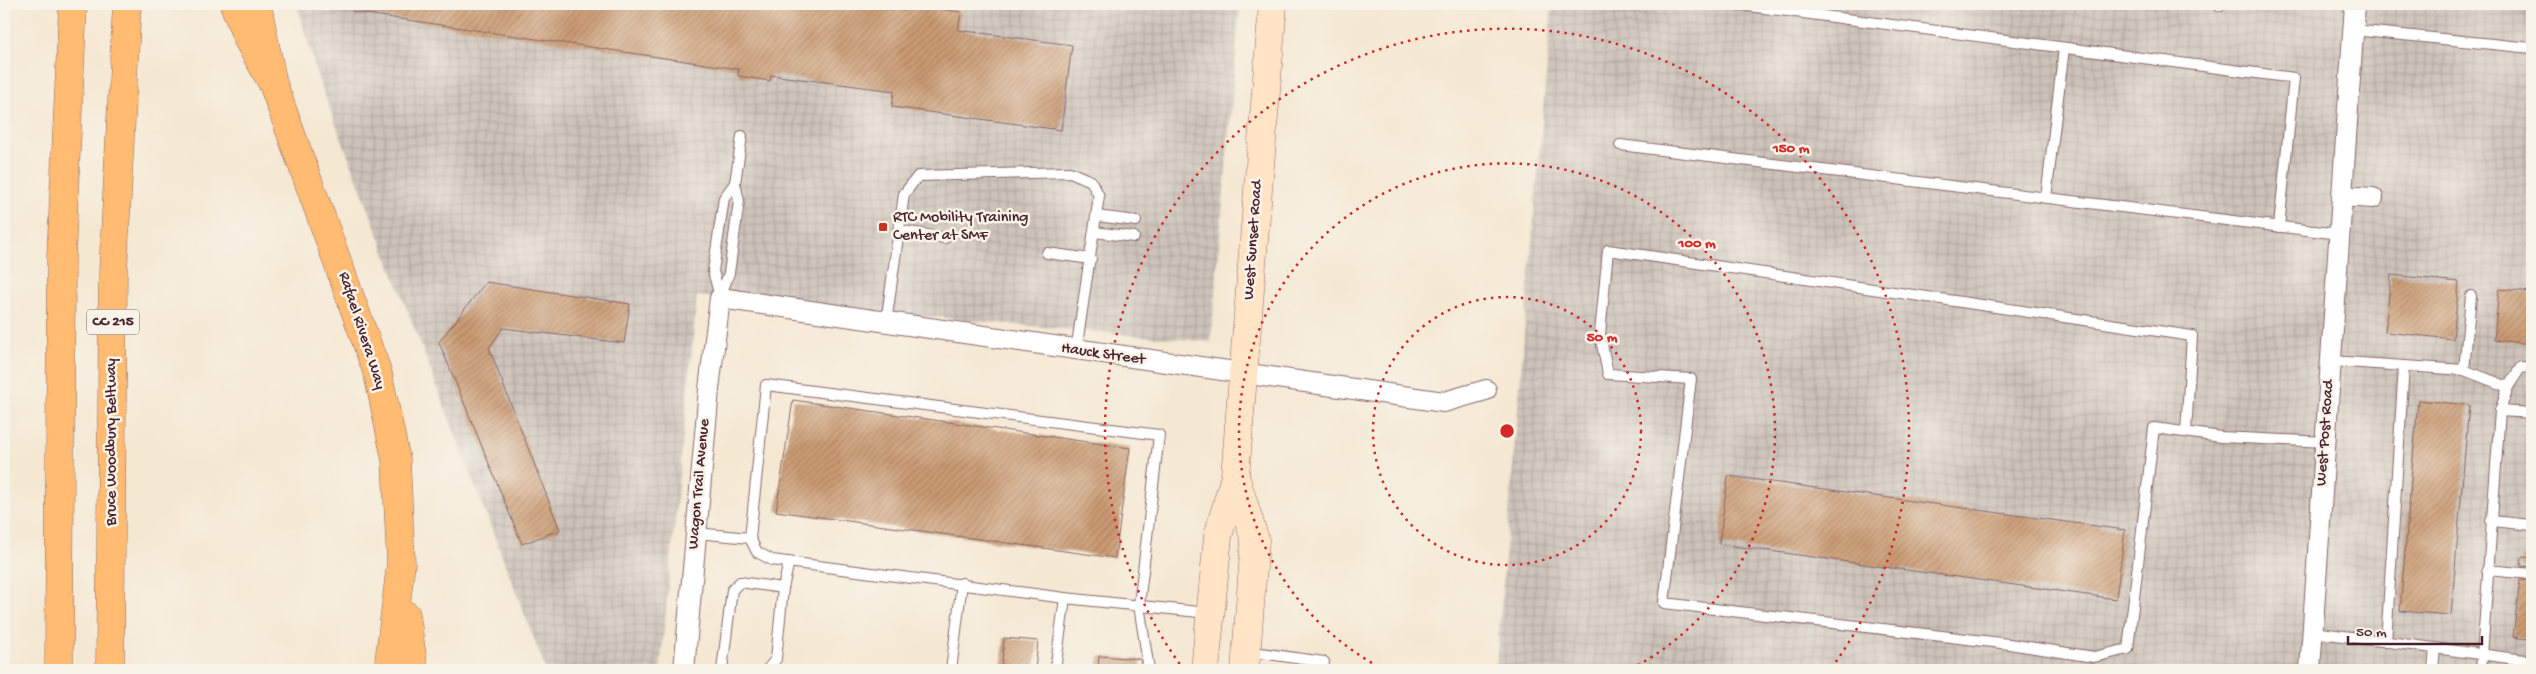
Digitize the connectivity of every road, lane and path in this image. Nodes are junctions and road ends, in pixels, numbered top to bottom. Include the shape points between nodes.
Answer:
1 (73, 4) edge
2 (127, 4) edge
3 (234, 4) edge
4 (257, 4) edge
5 (1273, 4) edge
6 (1734, 4) edge
7 (2355, 4) edge
8 (2353, 30) junction
9 (2064, 48) junction
10 (2532, 48) edge
11 (273, 84) junction
12 (742, 136) dead end
13 (1620, 146) dead end
14 (735, 183) junction
15 (2342, 196) junction
16 (2046, 198) junction
17 (2373, 198) dead end
18 (1096, 216) junction
19 (1136, 222) dead end
20 (2279, 227) junction
21 (898, 230) junction
22 (1094, 232) junction
23 (2339, 234) junction
24 (1134, 237) dead end
25 (945, 238) dead end
26 (1047, 253) dead end
27 (1090, 259) junction
28 (2471, 296) dead end
29 (720, 298) junction
30 (886, 323) junction
31 (1076, 351) junction
32 (2331, 361) junction
33 (2404, 366) junction
34 (2532, 368) edge
35 (2464, 370) junction
36 (1244, 375) junction
37 (2508, 387) junction
38 (1486, 390) dead end
39 (2500, 412) junction
40 (2532, 413) edge
41 (2186, 432) junction
42 (2326, 442) junction
43 (1235, 476) junction
44 (2491, 521) junction
45 (2532, 525) edge
46 (696, 533) junction
47 (750, 538) junction
48 (789, 562) junction
49 (401, 563) junction
50 (2487, 570) junction
51 (2532, 574) edge
52 (962, 583) junction
53 (784, 588) junction
54 (1065, 598) junction
55 (1139, 605) junction
56 (1211, 613) junction
57 (2313, 632) junction
58 (2386, 642) junction
59 (2435, 648) junction
60 (2482, 654) junction
61 (1245, 661) edge
62 (2532, 661) edge
63 (59, 670) edge
64 (110, 670) edge
65 (388, 670) edge
66 (414, 670) edge
67 (684, 670) edge
68 (722, 670) edge
69 (767, 670) edge
70 (950, 670) edge
71 (1055, 670) edge
72 (1149, 670) edge
73 (1206, 670) edge
74 (1323, 670) edge
75 (2310, 670) edge
76 (2433, 670) edge
77 (2481, 670) edge

1 - 63 main road via 61,257
2 - 64 main road, Bruce Woodbury Beltway / CC 215 via 113,272
3 - 11 main road via 247,38
4 - 11 main road, Rafael Rivera Way
5 - 36 main road, West Sunset Road
6 - 9 lane
7 - 8 street, West Post Road
8 - 10 lane
8 - 15 street, West Post Road
9 - 16 lane
9 - 20 lane via 2294,78
11 - 49 main road, Rafael Rivera Way via 378,374 396,460
12 - 14 lane
13 - 16 lane
14 - 29 lane via 740,201 729,273
14 - 29 lane via 724,198 713,271
15 - 17 street
15 - 23 street, West Post Road
16 - 20 lane
18 - 19 lane
18 - 21 lane via 1099,196 1091,181 1070,172 918,176 904,194
18 - 22 lane
20 - 23 lane
21 - 25 lane
21 - 30 lane
22 - 24 lane
22 - 27 lane
23 - 32 street, West Post Road
26 - 27 lane
27 - 31 lane
28 - 35 lane
29 - 30 street, Hauck Street
29 - 46 street, Wagon Trail Avenue
30 - 31 street, Hauck Street
31 - 36 street, Hauck Street
32 - 33 lane
32 - 42 street, West Post Road
33 - 35 lane
33 - 58 lane
34 - 37 lane via 2521,367
35 - 37 lane
36 - 38 street, Hauck Street via 1444,402
36 - 43 main road, West Sunset Road
37 - 39 lane
39 - 40 lane
39 - 44 lane
41 - 41 lane via 2154,428 2128,649 2094,657 1664,603 1691,379 1608,374 1600,334 1608,250 2192,336
41 - 42 lane via 2220,437
42 - 57 street, West Post Road
43 - 56 main road, West Sunset Road via 1218,536
43 - 61 main road, West Sunset Road via 1255,540
44 - 45 lane
44 - 50 lane
46 - 47 lane
46 - 67 street, Wagon Trail Avenue
47 - 48 lane via 757,552 772,560
47 - 55 lane via 766,385 1159,435
48 - 52 lane
48 - 53 lane
49 - 65 main road, Rafael Rivera Way
49 - 66 main road via 408,642
50 - 51 lane
50 - 60 lane
52 - 54 lane
52 - 70 lane
53 - 68 lane via 740,582 732,590
53 - 69 lane via 776,659
54 - 55 lane
54 - 71 lane
55 - 56 lane
55 - 72 lane
56 - 73 main road, West Sunset Road
57 - 58 lane
57 - 75 street, West Post Road
58 - 59 lane
59 - 60 lane
59 - 76 lane
60 - 62 lane
60 - 77 lane
61 - 74 lane via 1324,662

